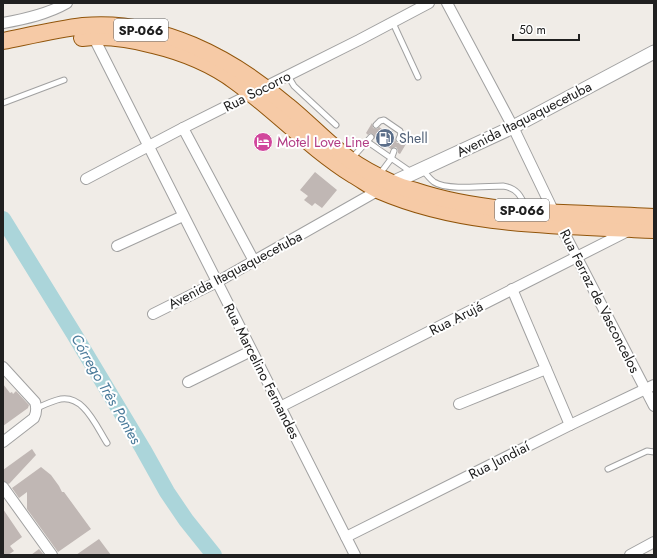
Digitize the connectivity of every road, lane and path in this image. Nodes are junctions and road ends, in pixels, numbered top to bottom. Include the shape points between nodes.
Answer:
1 (67, 3) edge
2 (428, 3) edge
3 (447, 3) edge
4 (3, 22) edge
5 (393, 22) junction
6 (93, 36) junction
7 (3, 41) edge
8 (3, 50) edge
9 (654, 52) edge
10 (288, 76) junction
11 (418, 77) dead end
12 (64, 80) dead end
13 (266, 87) junction
14 (251, 94) junction
15 (3, 103) edge
16 (336, 125) dead end
17 (376, 125) dead end
18 (512, 127) junction
19 (183, 128) junction
20 (371, 137) dead end
21 (399, 139) dead end
22 (368, 142) junction
23 (148, 147) junction
24 (394, 151) dead end
25 (391, 159) junction
26 (350, 160) junction
27 (418, 171) junction
28 (86, 179) dead end
29 (383, 183) junction
30 (527, 210) junction
31 (183, 216) junction
32 (654, 217) edge
33 (557, 219) junction
34 (631, 229) junction
35 (654, 230) edge
36 (117, 246) dead end
37 (577, 257) junction
38 (254, 261) junction
39 (217, 282) junction
40 (512, 289) junction
41 (153, 314) dead end
42 (251, 351) junction
43 (3, 366) edge
44 (546, 369) junction
45 (188, 382) dead end
46 (650, 388) edge
47 (459, 404) dead end
48 (654, 406) edge
49 (37, 408) junction
50 (280, 408) junction
51 (570, 425) junction
52 (3, 442) edge
53 (107, 443) dead end
54 (654, 452) edge
55 (608, 469) dead end
56 (3, 487) edge
57 (346, 537) junction
58 (654, 542) edge
59 (52, 555) edge
60 (355, 555) edge
61 (630, 555) edge

1 - 4 street via 21,20
2 - 5 street, Rua Socorro
3 - 18 street, Rua Ferraz de Vasconcelos
5 - 10 street, Rua Socorro
5 - 11 lane
6 - 8 main road, SP-066
6 - 14 main road, SP-066 via 140,41 189,56 218,70
6 - 23 street, Rua Marcelino Fernandes
7 - 13 main road, SP-066 via 83,26 131,28 191,44 219,57
9 - 18 street, Avenida Itaquaquecetuba
10 - 13 street, Rua Socorro
10 - 16 lane via 294,86
12 - 15 lane
13 - 14 street, Rua Socorro
13 - 26 main road, SP-066
14 - 19 street, Rua Socorro
14 - 29 main road, SP-066 via 336,164
17 - 21 lane via 384,120 400,131
18 - 27 street, Avenida Itaquaquecetuba
18 - 33 street, Rua Ferraz de Vasconcelos
19 - 23 street, Rua Socorro
19 - 38 street
20 - 22 lane
22 - 25 lane
22 - 26 lane
23 - 28 street, Rua Socorro
23 - 31 street, Rua Marcelino Fernandes
24 - 25 lane
25 - 27 lane
25 - 29 lane
26 - 29 main road, SP-066
27 - 29 street, Avenida Itaquaquecetuba
27 - 30 lane via 434,182 454,187 511,187 521,196
29 - 30 main road, SP-066 via 473,205
29 - 33 main road, SP-066 via 417,204 457,214 509,221
29 - 38 street, Avenida Itaquaquecetuba
30 - 33 main road, SP-066
31 - 36 street
31 - 39 street, Rua Marcelino Fernandes
32 - 33 main road, SP-066
33 - 34 main road, SP-066
33 - 37 street, Rua Ferraz de Vasconcelos
34 - 35 main road, SP-066
34 - 37 street, Rua Arujá
37 - 40 street, Rua Arujá
37 - 46 street, Rua Ferraz de Vasconcelos
38 - 39 street, Avenida Itaquaquecetuba
39 - 41 street, Avenida Itaquaquecetuba
39 - 42 street, Rua Marcelino Fernandes
40 - 44 street
40 - 50 street, Rua Arujá
42 - 45 street
42 - 50 street, Rua Marcelino Fernandes
43 - 49 street via 35,402
44 - 47 street
44 - 51 street
46 - 48 street, Rua Ferraz de Vasconcelos
46 - 51 street, Rua Jundiaí
49 - 52 street via 34,418
49 - 53 lane via 58,400 71,399 78,402
50 - 57 street, Rua Marcelino Fernandes
51 - 57 street, Rua Jundiaí
54 - 55 lane via 647,451
56 - 59 street
57 - 60 street, Rua Marcelino Fernandes
58 - 61 street

